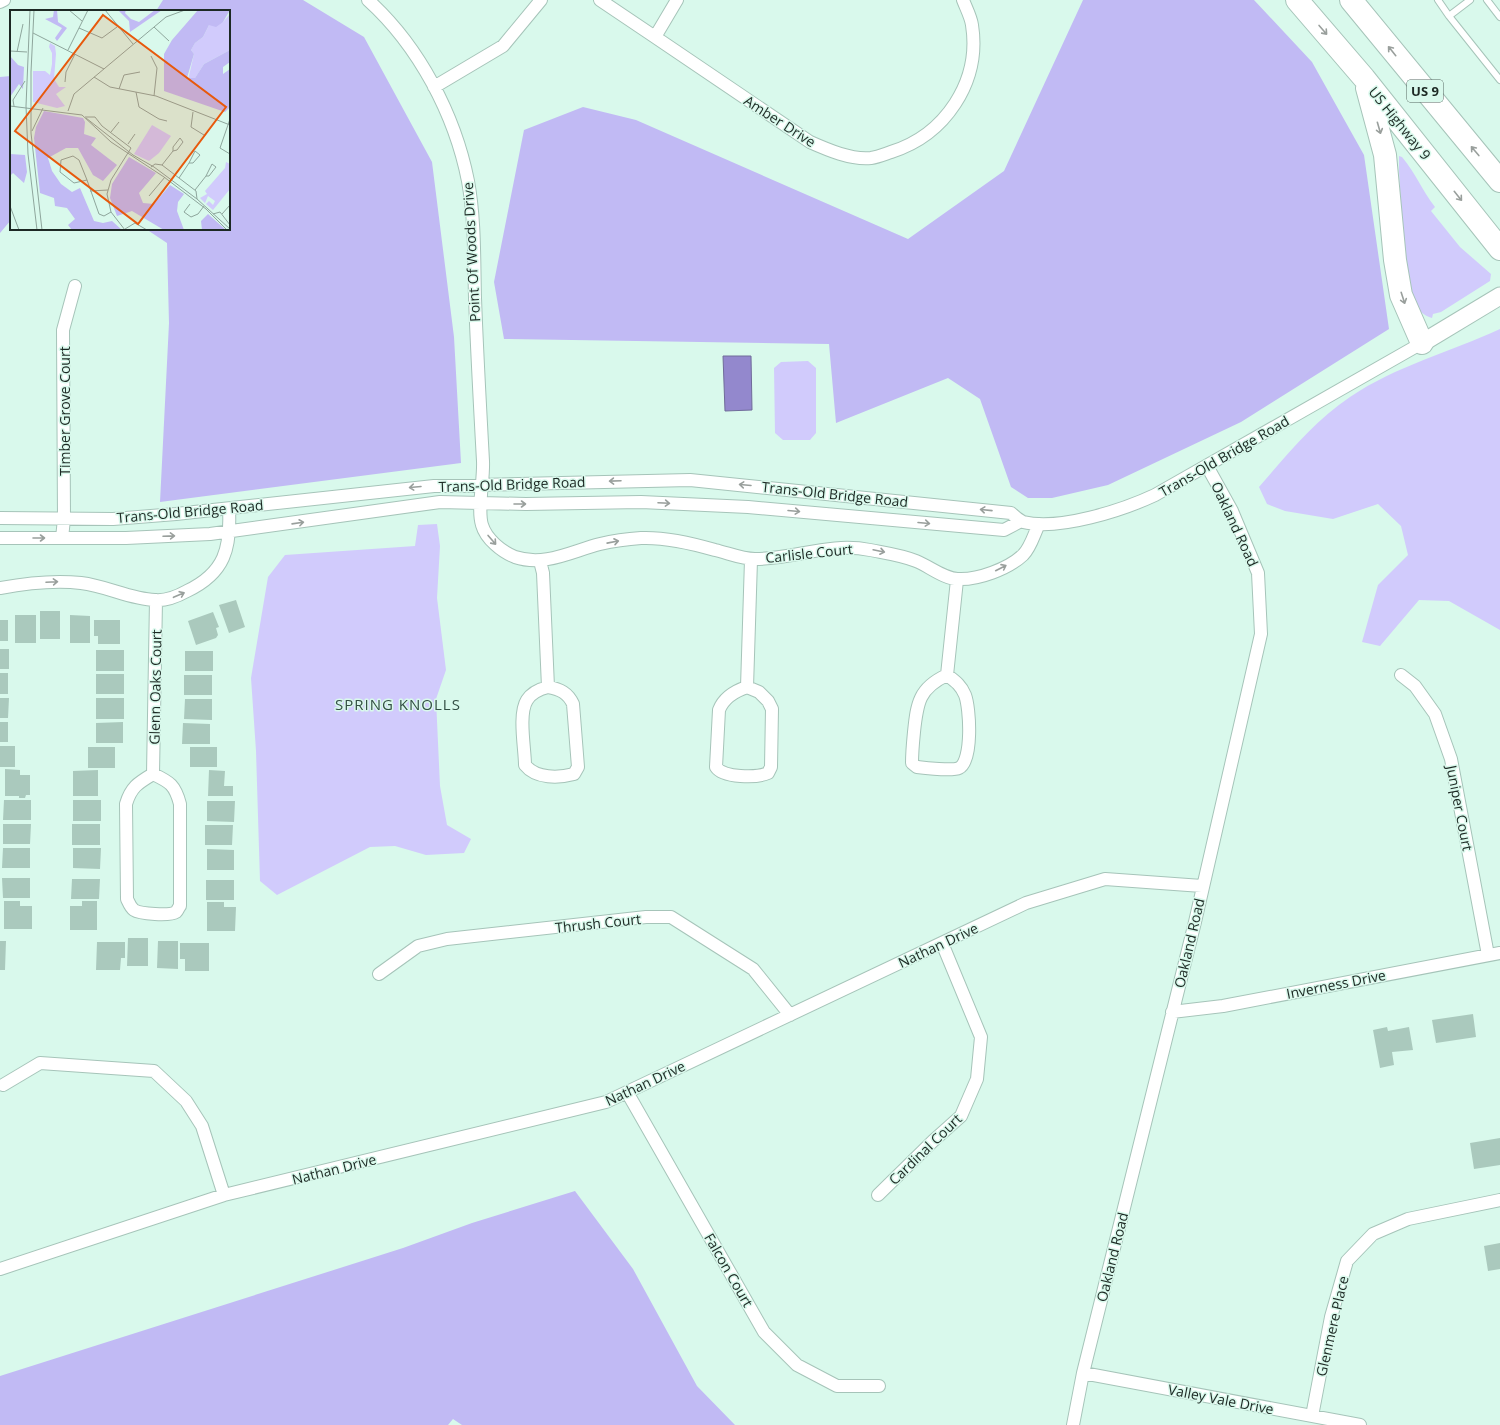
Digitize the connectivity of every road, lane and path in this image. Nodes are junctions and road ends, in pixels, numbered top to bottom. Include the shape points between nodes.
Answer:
1 (4, 0) edge
2 (368, 0) edge
3 (541, 0) edge
4 (600, 0) edge
5 (678, 0) edge
6 (962, 0) edge
7 (1297, 0) edge
8 (1351, 0) edge
9 (1438, 0) edge
10 (1470, 0) edge
11 (1487, 0) edge
12 (0, 2) edge
13 (1449, 16) junction
14 (1500, 17) edge
15 (655, 37) junction
16 (1364, 78) junction
17 (1500, 80) edge
18 (434, 86) junction
19 (1500, 181) edge
20 (1500, 249) edge
21 (75, 286) dead end
22 (1500, 296) edge
23 (1418, 346) junction
24 (1207, 466) junction
25 (482, 485) junction
26 (482, 504) junction
27 (229, 509) junction
28 (0, 518) edge
29 (64, 519) junction
30 (1021, 521) junction
31 (1039, 524) junction
32 (230, 531) junction
33 (0, 538) edge
34 (62, 538) junction
35 (751, 560) junction
36 (540, 561) junction
37 (957, 580) junction
38 (0, 588) edge
39 (156, 600) junction
40 (947, 675) junction
41 (1401, 675) dead end
42 (548, 687) junction
43 (747, 687) junction
44 (153, 774) junction
45 (1202, 886) junction
46 (942, 943) junction
47 (1494, 954) edge
48 (379, 974) dead end
49 (1172, 1012) junction
50 (790, 1015) junction
51 (3, 1085) dead end
52 (627, 1092) junction
53 (224, 1195) junction
54 (878, 1195) dead end
55 (1500, 1200) edge
56 (0, 1269) edge
57 (1083, 1373) junction
58 (879, 1386) dead end
59 (1312, 1416) junction
60 (1073, 1425) edge
61 (1360, 1425) edge

1 - 12 street
2 - 18 street, Point Of Woods Drive via 396,29
3 - 18 street via 503,46
4 - 15 street, Amber Drive
5 - 15 street
6 - 15 street, Amber Drive via 972,24 973,46 969,79 961,97 927,135 907,147 871,158 836,154 810,142
7 -> 16 highway, US Highway 9 / US 9
19 -> 8 highway, US 9
9 - 13 lane
10 - 13 lane
11 - 14 lane
13 - 17 lane
16 -> 20 highway, US Highway 9 / US 9
16 -> 23 highway via 1385,155 1401,295
18 - 25 street, Point Of Woods Drive via 458,142 469,184
21 - 29 street, Timber Grove Court via 63,330
22 - 23 street, Trans-Old Bridge Road
23 - 24 street, Trans-Old Bridge Road
24 - 31 street, Trans-Old Bridge Road via 1133,506 1103,515
24 - 45 street, Oakland Road via 1232,511 1258,573 1261,634
25 - 26 street, Carlisle Court
25 -> 27 street, Trans-Old Bridge Road via 378,490
30 -> 25 street, Trans-Old Bridge Road via 1011,513 690,480
26 -> 30 street, Trans-Old Bridge Road via 641,502 748,507 1004,530
32 -> 26 street, Trans-Old Bridge Road via 440,502
26 -> 36 street, Carlisle Court via 482,525 490,539 515,557
27 - 29 street, Trans-Old Bridge Road via 113,519
27 - 32 street
28 - 29 street, Trans-Old Bridge Road
29 - 34 street, Timber Grove Court
30 - 31 street, Trans-Old Bridge Road
37 -> 31 street via 994,571 1021,556 1028,548
34 -> 32 street, Trans-Old Bridge Road via 149,537
39 -> 32 street via 176,597 216,571 227,550
33 -> 34 street, Trans-Old Bridge Road
36 -> 35 street, Carlisle Court via 599,545 640,538 686,542
35 -> 37 street, Carlisle Court via 809,550 855,547 913,560
35 - 43 street, Carlisle Court
36 - 42 street via 543,573
37 - 40 street
38 -> 39 street via 57,581 105,587
39 - 44 street, Glenn Oaks Court
40 - 40 street via 958,683 969,711 967,758 958,769 917,767 912,763 917,707 922,694
41 - 47 street, Juniper Court via 1415,686 1435,714 1451,759
42 - 42 street via 537,690 527,700 523,712 526,765 530,771 540,775 567,776 574,774 578,767 574,704 570,697 559,689
43 - 43 street via 728,696 719,710 716,767 719,772 726,775 761,776 768,773 771,767 772,709 759,692
44 - 44 street via 130,791 126,804 127,899 135,910 143,913 169,914 176,912 180,906 180,804 176,789
45 - 46 street, Nathan Drive via 1105,879 1026,903
45 - 49 street, Oakland Road
46 - 50 street, Nathan Drive
46 - 54 street, Cardinal Court via 981,1036 977,1079 961,1116
47 - 49 street, Inverness Drive via 1223,1006
48 - 50 street, Thrush Court via 418,946 447,939 646,917 671,917 753,969
49 - 57 street, Oakland Road
50 - 52 street, Nathan Drive
51 - 53 street via 40,1063 154,1071 186,1101 202,1126
52 - 53 street, Nathan Drive via 606,1102
52 - 58 street, Falcon Court via 764,1332 797,1365 837,1386
53 - 56 street, Nathan Drive
55 - 59 street, Glenmere Place via 1408,1219 1373,1234 1347,1261 1331,1316
57 - 59 street, Valley Vale Drive
57 - 60 street, Oakland Road
59 - 61 street, Valley Vale Drive

